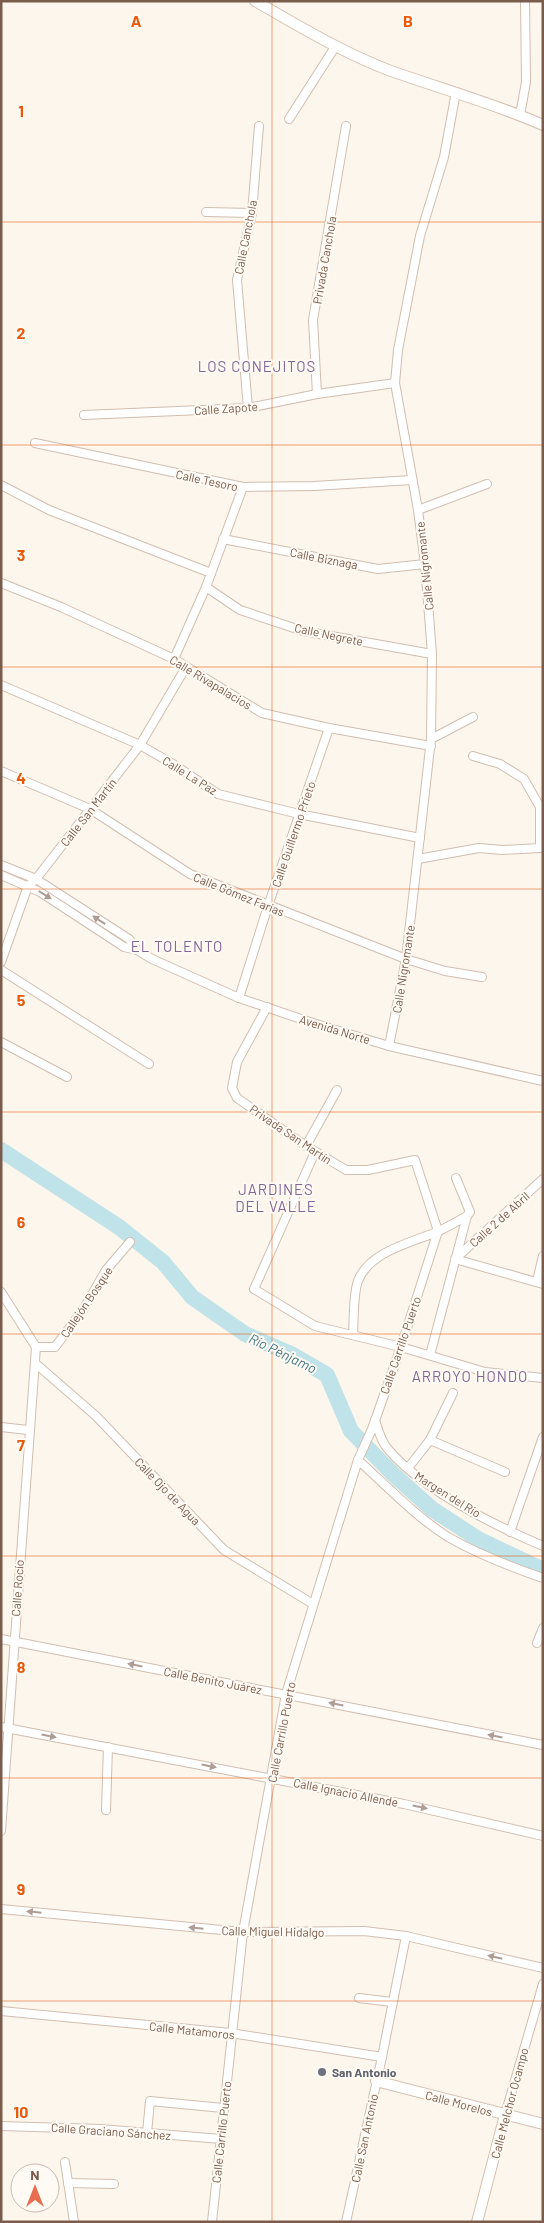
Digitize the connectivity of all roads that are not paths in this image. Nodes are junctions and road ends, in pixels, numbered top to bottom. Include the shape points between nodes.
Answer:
1 (255, 1) edge
2 (525, 1) edge
3 (335, 47) junction
4 (456, 92) junction
5 (520, 115) junction
6 (289, 119) dead end
7 (543, 125) edge
8 (259, 126) dead end
9 (346, 126) dead end
10 (206, 212) dead end
11 (252, 213) junction
12 (395, 383) junction
13 (317, 394) junction
14 (248, 408) junction
15 (84, 416) dead end
16 (35, 443) dead end
17 (412, 480) junction
18 (487, 484) dead end
19 (1, 485) edge
20 (243, 487) junction
21 (418, 510) junction
22 (223, 539) junction
23 (425, 564) junction
24 (210, 573) junction
25 (1, 583) edge
26 (206, 587) junction
27 (432, 654) junction
28 (174, 659) junction
29 (186, 667) junction
30 (1, 685) edge
31 (472, 718) dead end
32 (329, 728) junction
33 (431, 743) junction
34 (140, 744) junction
35 (473, 756) dead end
36 (1, 771) edge
37 (90, 810) junction
38 (299, 814) junction
39 (420, 838) junction
40 (418, 859) junction
41 (1, 865) edge
42 (1, 875) edge
43 (36, 879) junction
44 (28, 886) junction
45 (268, 906) junction
46 (137, 950) junction
47 (406, 959) junction
48 (1, 962) edge
49 (1, 970) edge
50 (482, 977) dead end
51 (240, 998) junction
52 (267, 1007) junction
53 (1, 1042) edge
54 (389, 1046) junction
55 (149, 1064) dead end
56 (67, 1077) dead end
57 (543, 1081) edge
58 (337, 1090) dead end
59 (306, 1146) junction
60 (315, 1152) junction
61 (456, 1178) dead end
62 (543, 1179) edge
63 (468, 1214) junction
64 (438, 1231) junction
65 (130, 1242) dead end
66 (543, 1256) edge
67 (455, 1259) junction
68 (540, 1283) edge
69 (2, 1294) edge
70 (353, 1335) junction
71 (36, 1346) junction
72 (401, 1347) junction
73 (430, 1355) junction
74 (35, 1363) junction
75 (543, 1378) edge
76 (453, 1393) dead end
77 (375, 1420) junction
78 (1, 1427) edge
79 (28, 1430) junction
80 (543, 1437) edge
81 (430, 1440) junction
82 (358, 1460) junction
83 (408, 1468) junction
84 (505, 1472) dead end
85 (510, 1532) junction
86 (543, 1546) edge
87 (543, 1578) edge
88 (313, 1604) junction
89 (543, 1628) edge
90 (1, 1639) edge
91 (14, 1641) junction
92 (537, 1643) dead end
93 (286, 1694) junction
94 (5, 1728) edge
95 (543, 1745) edge
96 (108, 1747) junction
97 (271, 1777) junction
98 (106, 1810) dead end
99 (1, 1830) edge
100 (543, 1836) edge
101 (1, 1908) edge
102 (244, 1932) junction
103 (406, 1936) junction
104 (543, 1968) edge
105 (543, 1984) edge
106 (359, 1998) dead end
107 (392, 2002) junction
108 (1, 2011) edge
109 (231, 2033) junction
110 (382, 2057) junction
111 (376, 2081) junction
112 (223, 2108) junction
113 (505, 2115) junction
114 (543, 2124) edge
115 (1, 2126) edge
116 (147, 2133) junction
117 (221, 2139) junction
118 (65, 2162) dead end
119 (68, 2182) junction
120 (114, 2184) dead end
121 (74, 2222) edge
122 (212, 2222) edge
123 (346, 2222) edge
124 (477, 2222) edge

1 - 3 street
2 - 5 street via 526,82
3 - 4 street via 391,71
3 - 6 street
4 - 5 street
4 - 12 street, Calle Nigromante via 444,157 420,236 398,350
5 - 7 street
8 - 11 street, Calle Canchola
9 - 13 street, Privada Canchola via 313,320
10 - 11 street
11 - 14 street, Calle Canchola via 237,280
12 - 13 street, Calle Zapote
12 - 17 street, Calle Nigromante
13 - 14 street, Calle Zapote
14 - 15 street, Calle Zapote
16 - 20 street, Calle Tesoro
17 - 20 street, Calle Tesoro
17 - 21 street, Calle Nigromante
18 - 21 street
19 - 24 street via 49,510
20 - 22 street
21 - 23 street, Calle Nigromante
22 - 23 street, Calle Biznaga via 378,569
22 - 24 street
23 - 27 street, Calle Nigromante
24 - 26 street
25 - 28 street, Calle Rivapalacios via 61,606
26 - 27 street, Calle Negrete via 240,610 303,631
26 - 28 street
27 - 33 street, Calle Nigromante
28 - 29 street, Calle Rivapalacios
29 - 32 street, Calle Rivapalacios via 262,712
29 - 34 street, Calle San Martín
30 - 34 street, Calle La Paz
31 - 33 street
32 - 33 street, Calle Rivapalacios
32 - 38 street, Calle Guillermo Prieto
33 - 39 street, Calle Nigromante
34 - 37 street, Calle San Martín
34 - 38 street, Calle La Paz via 218,794
35 - 40 street via 500,764 524,779 540,807 540,848 479,848
36 - 37 street, Calle Gómez Farías
37 - 43 street, Calle San Martín
37 - 45 street, Calle Gómez Farías via 190,874
38 - 39 street, Calle La Paz
38 - 45 street, Calle Guillermo Prieto
39 - 40 street, Calle Nigromante
40 - 47 street, Calle Nigromante
41 - 43 street, Avenida Norte
42 - 44 street, Avenida Norte
43 - 44 street, Calle San Martín
46 -> 43 street, Avenida Norte via 129,939
44 -> 46 street, Avenida Norte via 124,947
44 - 48 street, Calle San Martín
45 - 47 street, Calle Gómez Farías
45 - 51 street, Calle Guillermo Prieto
46 - 51 street, Avenida Norte
47 - 50 street, Calle Gómez Farías via 445,971
47 - 54 street, Calle Nigromante
49 - 55 street
51 - 52 street, Avenida Norte
52 - 54 street, Avenida Norte
52 - 59 street, Privada San Martín via 237,1062 232,1088 237,1098
53 - 56 street
54 - 57 street, Avenida Norte
58 - 59 street
59 - 60 street, Privada San Martín
60 - 64 street, Privada San Martín via 346,1170 368,1170 415,1160
60 - 70 street via 254,1289 314,1326
61 - 63 street
62 - 67 street, Calle 2 de Abril
63 - 64 street
63 - 67 street, Calle 2 de Abril
64 - 70 street via 400,1245 364,1270 358,1282
64 - 72 street, Calle Carrillo Puerto
65 - 71 street, Callejón Bosque via 106,1270 56,1347
66 - 68 street
67 - 68 street
67 - 73 street, Calle 2 de Abril
69 - 71 street
70 - 72 street
71 - 74 street, Calle Rocío
72 - 73 street
72 - 77 street, Calle Carrillo Puerto
73 - 75 street via 485,1372
74 - 79 street, Calle Rocío
74 - 88 street, Calle Ojo de Agua via 96,1416 224,1550
76 - 81 street
77 - 82 street, Calle Carrillo Puerto
77 - 83 street, Margen del Río via 386,1447
78 - 79 street
79 - 91 street, Calle Rocío
80 - 85 street
81 - 83 street
81 - 84 street
82 - 87 street via 402,1501 448,1537
82 - 88 street, Calle Carrillo Puerto
83 - 85 street, Margen del Río via 426,1483
85 - 86 street, Margen del Río
88 - 93 street, Calle Carrillo Puerto
89 - 92 street
90 - 91 street, Calle Benito Juárez
93 -> 91 street, Calle Benito Juárez
91 - 94 street, Calle Rocío
95 -> 93 street, Calle Benito Juárez
93 - 97 street, Calle Carrillo Puerto
94 -> 96 street, Calle Ignacio Allende
94 - 99 street, Calle Rocío
96 -> 97 street, Calle Ignacio Allende
96 - 98 street
97 -> 100 street, Calle Ignacio Allende
97 - 102 street, Calle Carrillo Puerto
102 -> 101 street, Calle Miguel Hidalgo
102 - 103 street, Calle Miguel Hidalgo via 364,1931
102 - 109 street, Calle Carrillo Puerto
104 -> 103 street, Calle Miguel Hidalgo
103 - 107 street, Calle San Antonio
105 - 113 street, Calle Melchor Ocampo
106 - 107 street
107 - 110 street, Calle San Antonio
108 - 109 street, Calle Matamoros
109 - 110 street, Calle Matamoros
109 - 112 street, Calle Carrillo Puerto
110 - 111 street, Calle San Antonio
111 - 113 street, Calle Morelos
111 - 123 street, Calle San Antonio
112 - 116 street via 150,2101
112 - 117 street, Calle Carrillo Puerto
113 - 114 street, Calle Morelos
113 - 124 street, Calle Melchor Ocampo
115 - 116 street, Calle Graciano Sánchez
116 - 117 street, Calle Graciano Sánchez
117 - 122 street, Calle Carrillo Puerto
118 - 119 street
119 - 120 street
119 - 121 street

